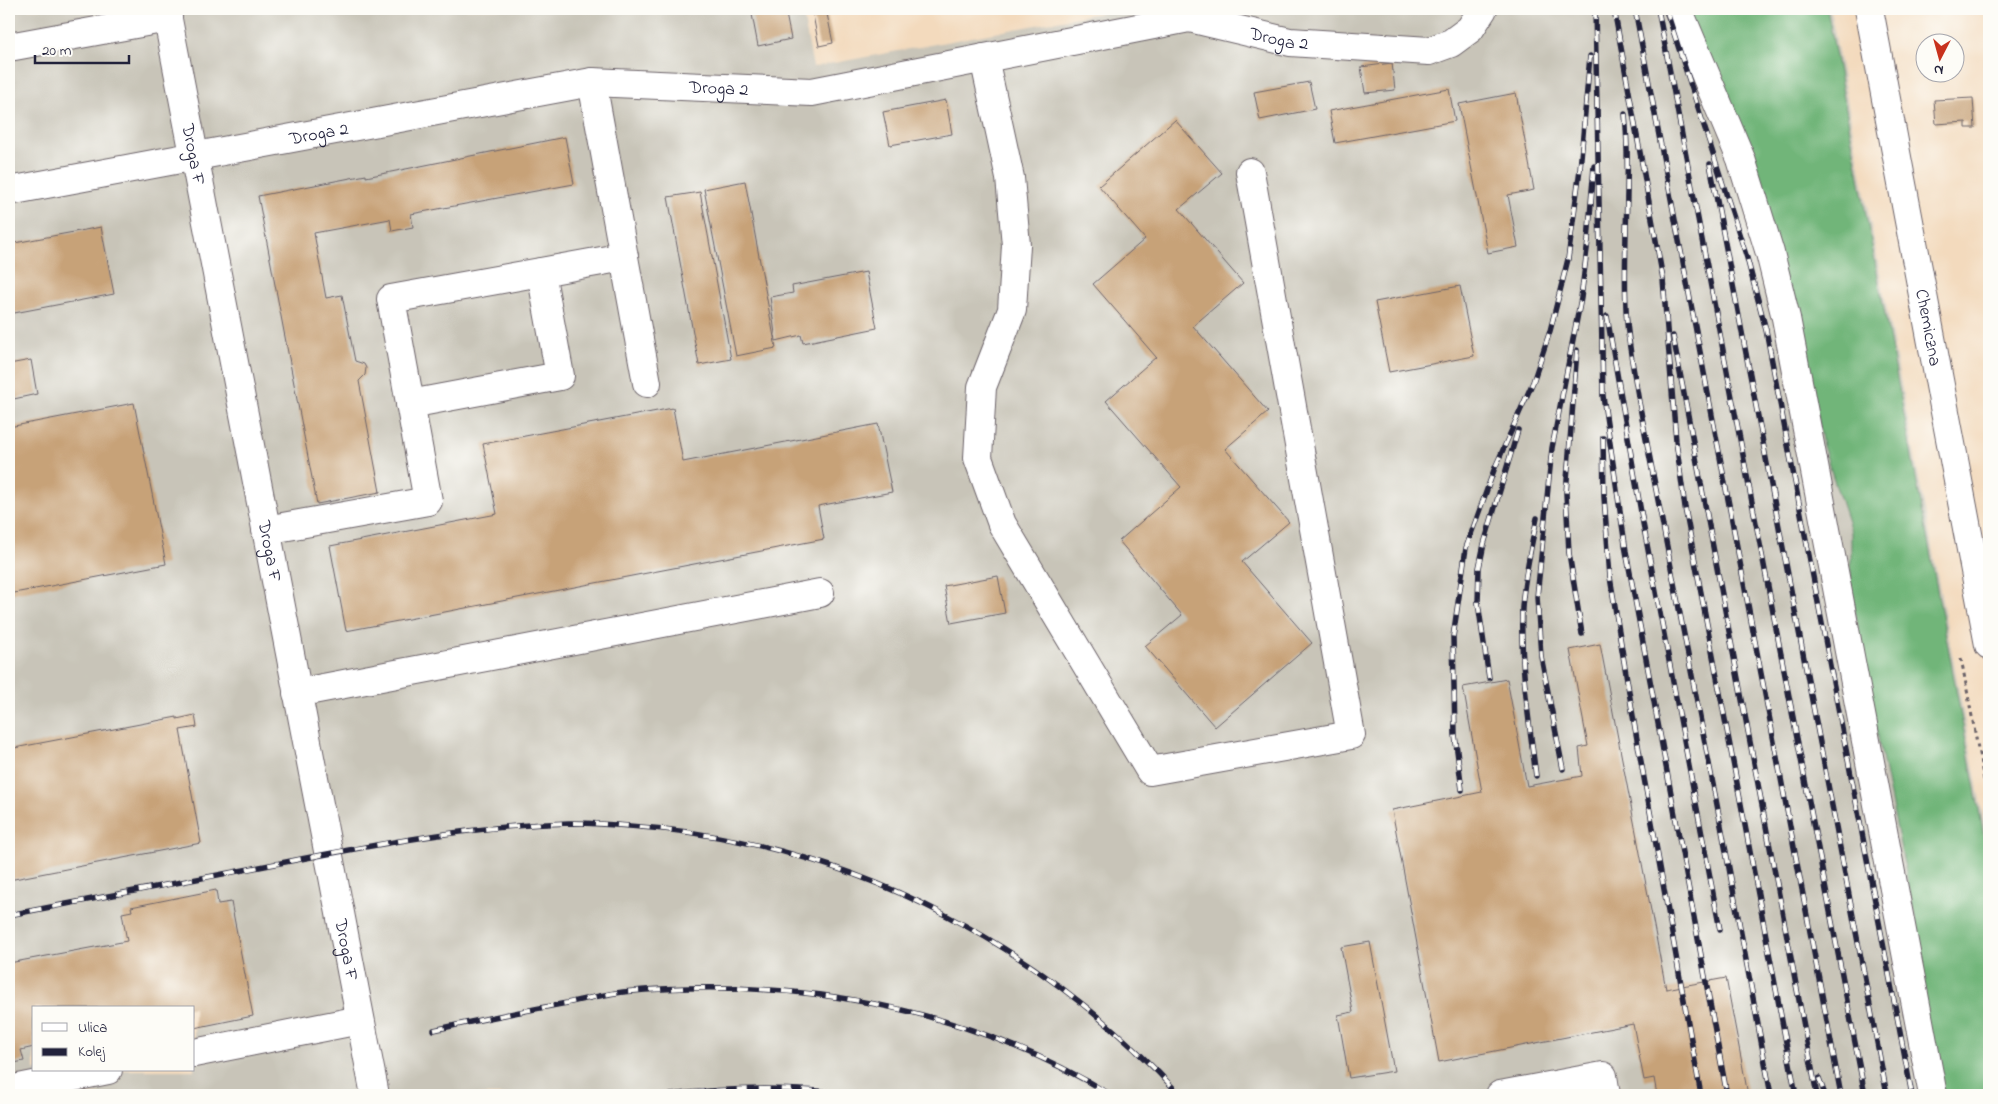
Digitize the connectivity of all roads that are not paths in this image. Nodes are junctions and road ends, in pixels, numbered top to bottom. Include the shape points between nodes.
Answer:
1 (1483, 9) edge
2 (1678, 9) edge
3 (1868, 9) edge
4 (167, 13) edge
5 (9, 47) edge
6 (984, 58) junction
7 (592, 82) junction
8 (194, 156) junction
9 (1250, 172) dead end
10 (9, 191) edge
11 (624, 257) junction
12 (541, 272) junction
13 (647, 383) dead end
14 (410, 404) junction
15 (266, 530) junction
16 (820, 594) dead end
17 (1989, 645) edge
18 (297, 693) junction
19 (360, 1020) junction
20 (195, 1053) edge
21 (98, 1072) edge
22 (9, 1090) edge
23 (375, 1095) edge
24 (1500, 1095) edge
25 (1606, 1095) edge
26 (1932, 1095) edge

1 - 6 street, Droga 2 via 1470,29 1451,43 1429,51 1290,42 1189,18
2 - 26 street via 1741,159 1786,318
3 - 17 street, Chemiczna
4 - 5 street
4 - 8 street, Droga F
6 - 7 street, Droga 2 via 812,92
6 - 9 street via 1010,178 1016,245 1012,310 982,388 978,458 1002,524 1150,771 1352,735
7 - 8 street, Droga 2
7 - 11 street
8 - 10 street, Droga 2
8 - 15 street, Droga F
11 - 12 street
11 - 13 street
12 - 14 street via 560,376
12 - 14 street via 391,299
14 - 15 street via 428,501
15 - 18 street, Droga F
16 - 18 street
18 - 19 street, Droga F
19 - 20 street
19 - 23 street, Droga F
21 - 22 street
24 - 25 street via 1603,1076

